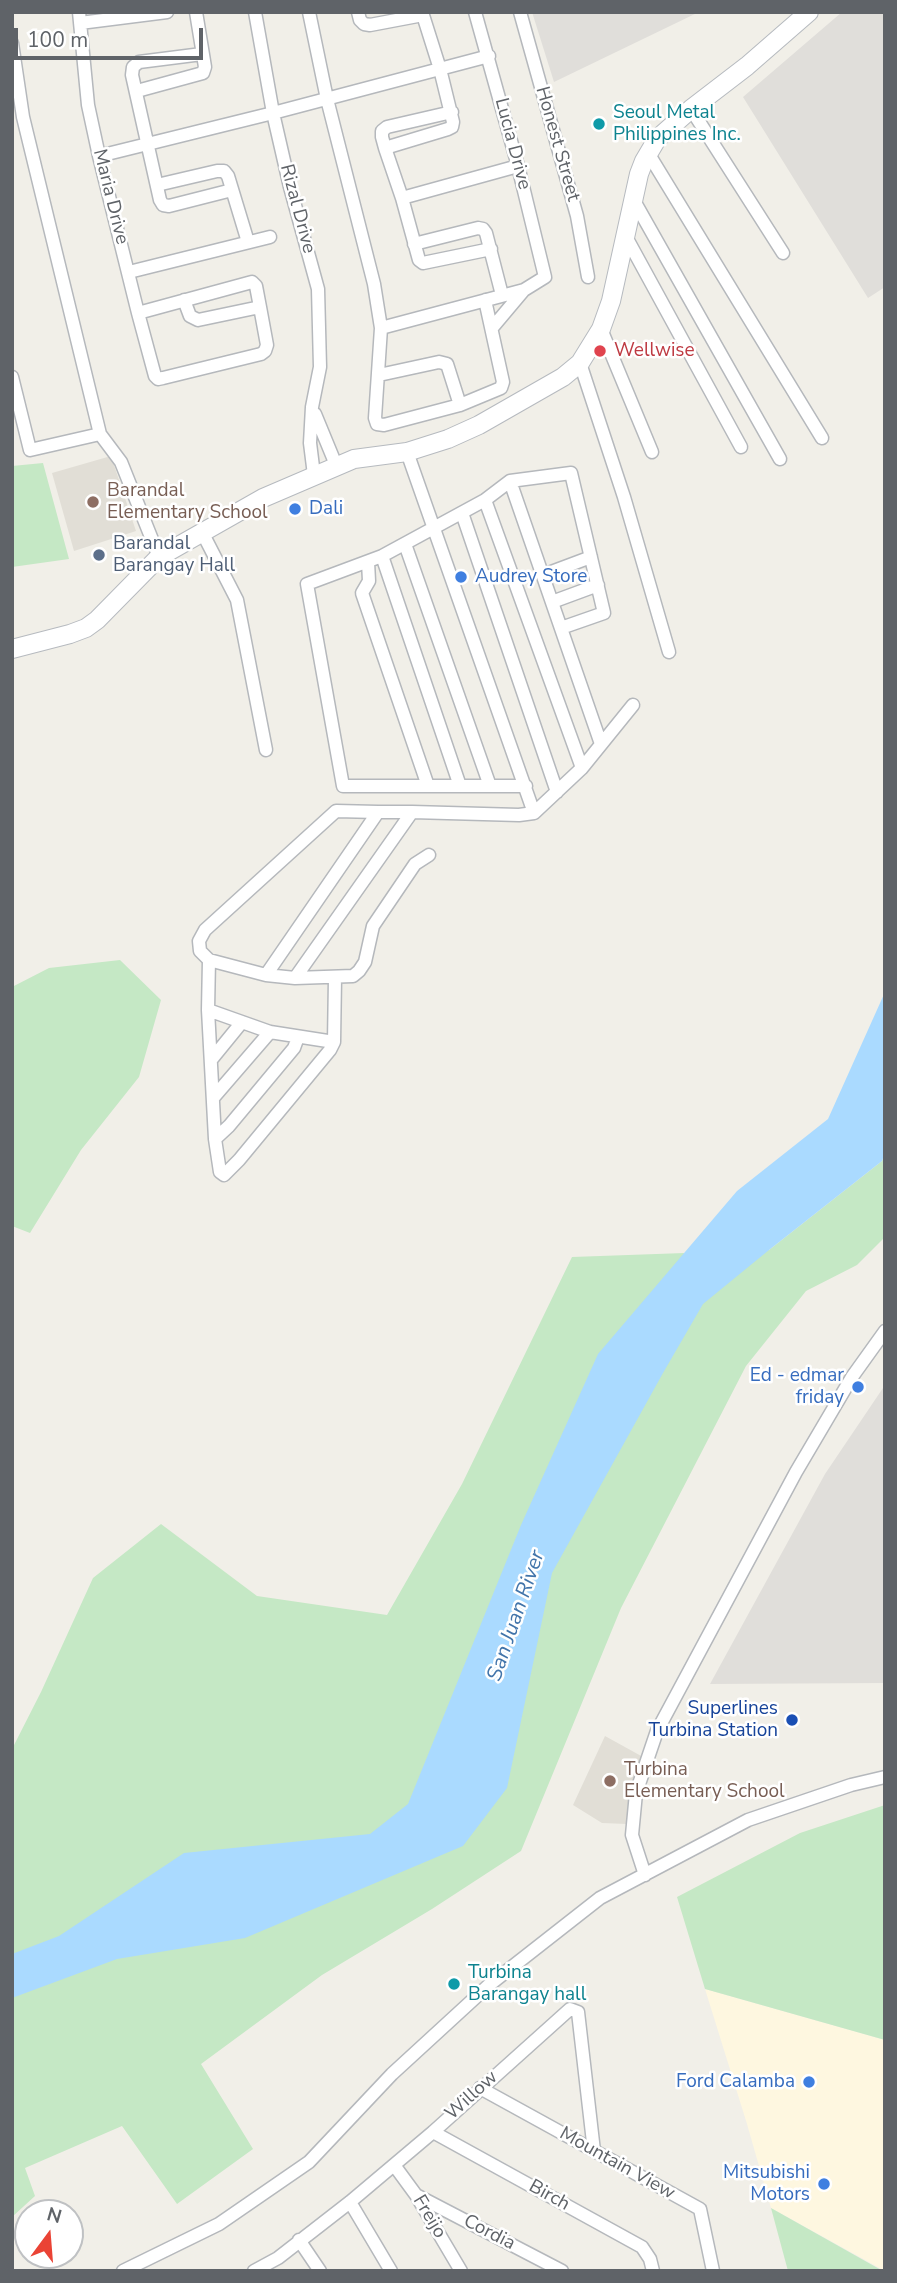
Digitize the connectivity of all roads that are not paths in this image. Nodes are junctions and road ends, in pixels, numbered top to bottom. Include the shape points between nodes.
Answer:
1 (167, 12) edge
2 (196, 12) edge
3 (255, 12) edge
4 (309, 12) edge
5 (358, 12) edge
6 (475, 12) edge
7 (520, 12) edge
8 (809, 12) edge
9 (128, 14) edge
10 (422, 14) edge
11 (79, 18) edge
12 (12, 43) edge
13 (202, 54) junction
14 (489, 56) junction
15 (440, 69) junction
16 (137, 91) junction
17 (327, 99) junction
18 (691, 109) junction
19 (452, 112) junction
20 (273, 113) junction
21 (148, 145) junction
22 (385, 148) junction
23 (648, 153) junction
24 (99, 156) junction
25 (518, 166) junction
26 (157, 185) junction
27 (232, 190) junction
28 (402, 198) junction
29 (633, 199) junction
30 (625, 235) junction
31 (270, 237) dead end
32 (247, 242) junction
33 (414, 244) junction
34 (491, 249) junction
35 (783, 253) dead end
36 (129, 272) junction
37 (588, 277) dead end
38 (524, 290) junction
39 (502, 295) junction
40 (184, 300) junction
41 (485, 300) junction
42 (260, 307) junction
43 (138, 313) junction
44 (381, 328) junction
45 (492, 328) junction
46 (601, 329) junction
47 (580, 363) junction
48 (379, 375) junction
49 (12, 377) edge
50 (460, 405) junction
51 (312, 407) junction
52 (100, 433) junction
53 (822, 438) dead end
54 (741, 447) dead end
55 (407, 452) junction
56 (652, 452) dead end
57 (780, 459) dead end
58 (336, 465) junction
59 (314, 475) junction
60 (510, 481) junction
61 (485, 500) junction
62 (462, 513) junction
63 (434, 527) junction
64 (202, 532) junction
65 (405, 544) junction
66 (382, 556) junction
67 (159, 557) junction
68 (591, 557) junction
69 (368, 562) junction
70 (543, 575) junction
71 (598, 585) junction
72 (552, 602) junction
73 (561, 628) junction
74 (12, 649) edge
75 (669, 652) dead end
76 (633, 705) dead end
77 (601, 744) junction
78 (266, 750) dead end
79 (582, 768) junction
80 (428, 786) junction
81 (460, 786) junction
82 (490, 786) junction
83 (526, 786) junction
84 (557, 792) junction
85 (378, 812) junction
86 (412, 812) junction
87 (534, 813) junction
88 (429, 855) dead end
89 (209, 960) junction
90 (266, 975) junction
91 (296, 978) junction
92 (335, 978) junction
93 (208, 1010) junction
94 (242, 1022) junction
95 (270, 1032) junction
96 (299, 1037) junction
97 (334, 1042) junction
98 (211, 1060) junction
99 (213, 1098) junction
100 (215, 1139) junction
101 (885, 1331) edge
102 (885, 1777) edge
103 (645, 1875) junction
104 (480, 2088) junction
105 (433, 2132) junction
106 (594, 2151) junction
107 (394, 2165) junction
108 (416, 2195) junction
109 (350, 2202) junction
110 (299, 2240) junction
111 (123, 2271) edge
112 (254, 2271) edge
113 (320, 2271) edge
114 (391, 2271) edge
115 (461, 2271) edge
116 (562, 2271) edge
117 (653, 2271) edge
118 (713, 2271) edge

1 - 9 street
2 - 13 street
3 - 20 street, Rizal Drive
4 - 17 street
5 - 10 street via 360,20 370,25
6 - 14 street, Lucia Drive
7 - 37 street, Honest Street via 577,216
8 - 18 main road
9 - 11 street
10 - 15 street
11 - 24 street, Maria Drive via 88,106
12 - 52 street via 23,117
13 - 16 street via 203,73
13 - 16 street via 139,62 132,75
14 - 15 street
14 - 25 street, Lucia Drive
15 - 17 street
15 - 19 street
16 - 21 street
17 - 20 street
17 - 44 street
18 - 23 main road
18 - 35 street
19 - 22 street via 452,127
19 - 22 street via 387,127 382,131
20 - 21 street
20 - 51 street, Rizal Drive via 318,289 320,367
21 - 24 street
21 - 26 street
22 - 28 street
23 - 29 main road
23 - 53 street
24 - 36 street, Maria Drive
25 - 28 street
25 - 38 street, Lucia Drive via 545,277
26 - 27 street via 225,171
26 - 27 street via 163,205 169,206
27 - 32 street
28 - 33 street
29 - 30 main road
29 - 57 street
30 - 46 main road
30 - 54 street
31 - 32 street
32 - 36 street
33 - 34 street via 423,263
33 - 34 street via 478,228 486,233
34 - 39 street
36 - 43 street, Maria Drive
38 - 39 street
38 - 45 street
39 - 41 street
40 - 42 street via 190,316 198,320
40 - 42 street via 252,282
40 - 43 street
41 - 44 street
41 - 45 street
42 - 43 street, Maria Drive via 267,345 261,354 158,379
44 - 48 street
45 - 50 street via 501,388
46 - 47 main road
46 - 56 street
47 - 55 main road via 546,388 479,425
47 - 75 street
48 - 50 street via 439,362 447,365
48 - 50 street via 377,424
49 - 52 street via 30,450
51 - 58 street
51 - 59 street, Rizal Drive
52 - 67 street via 121,462
55 - 58 main road
55 - 63 street
58 - 59 main road
59 - 64 main road
60 - 61 street
60 - 68 street via 571,473
60 - 70 street
61 - 62 street
61 - 79 street
62 - 63 street
62 - 84 street
63 - 65 street
63 - 83 street
64 - 67 main road
64 - 78 street via 237,600
65 - 66 street
65 - 82 street
66 - 69 street
66 - 81 street
67 - 74 main road via 86,628
68 - 70 street
68 - 71 street
69 - 80 street via 369,581 362,593
69 - 80 street via 307,584 343,786
70 - 72 street
71 - 72 street
71 - 73 street via 604,613
72 - 73 street
73 - 77 street
76 - 77 street
77 - 79 street
79 - 84 street
80 - 81 street
81 - 82 street
82 - 83 street
83 - 87 street
84 - 87 street
85 - 86 street
85 - 89 street via 336,811 205,930 200,951
85 - 90 street
86 - 87 street
86 - 91 street
88 - 92 street via 415,864 373,926 359,971
89 - 90 street
89 - 93 street
90 - 91 street
91 - 92 street
92 - 97 street
93 - 94 street
93 - 98 street
94 - 95 street
94 - 98 street
95 - 96 street
95 - 99 street
96 - 97 street
96 - 100 street
97 - 100 street via 224,1175
98 - 99 street
99 - 100 street
101 - 103 street via 796,1472 657,1731 636,1793 632,1835
102 - 103 street via 748,1820
103 - 111 street via 600,1898 489,1985 392,2074 309,2162 219,2224
104 - 105 street, Willow
104 - 106 street, Mountain View
104 - 106 street, Willow via 570,2009 578,2012
105 - 107 street, Willow
105 - 117 street, Birch via 642,2247
106 - 118 street, Mountain View via 700,2209
107 - 108 street, Freijo
107 - 109 street, Willow
108 - 115 street, Freijo
108 - 116 street, Cordia
109 - 110 street, Willow
109 - 114 street
110 - 112 street, Willow
110 - 113 street

